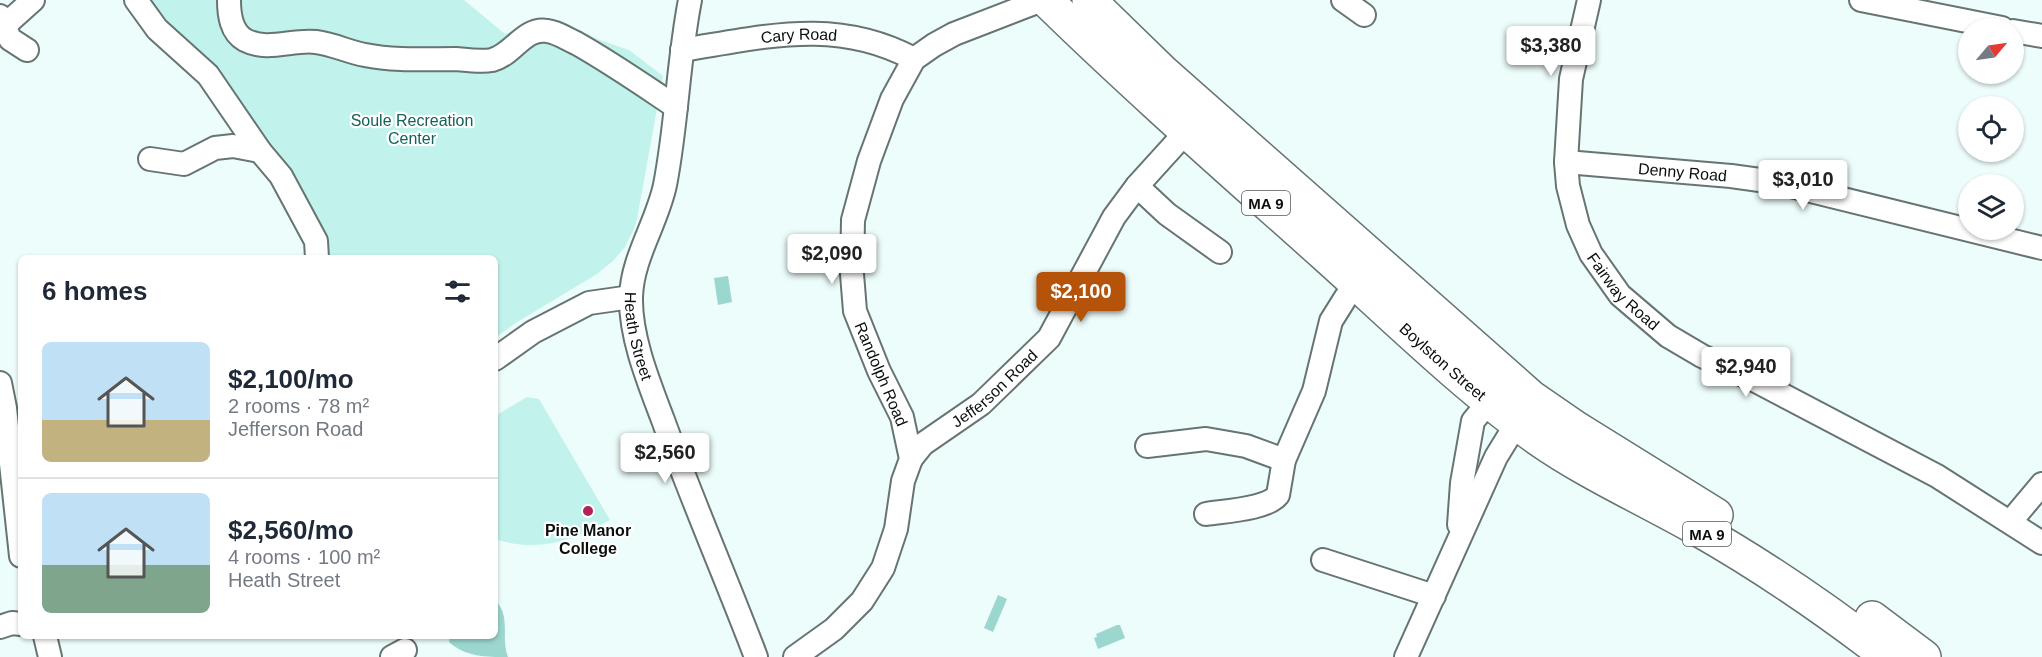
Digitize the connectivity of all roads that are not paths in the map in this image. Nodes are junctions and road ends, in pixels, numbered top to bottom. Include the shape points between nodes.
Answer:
1 (33, 0) edge
2 (136, 0) edge
3 (229, 0) edge
4 (690, 0) edge
5 (1042, 0) edge
6 (1046, 0) edge
7 (1089, 0) edge
8 (1343, 0) edge
9 (1589, 0) edge
10 (1861, 0) edge
11 (1364, 15) dead end
12 (1958, 19) edge
13 (2, 21) edge
14 (2024, 33) edge
15 (2042, 36) edge
16 (27, 50) dead end
17 (682, 50) junction
18 (914, 59) junction
19 (676, 107) junction
20 (1186, 132) junction
21 (260, 151) junction
22 (150, 159) dead end
23 (1566, 162) junction
24 (1137, 186) junction
25 (2042, 248) edge
26 (1220, 252) dead end
27 (317, 255) edge
28 (631, 297) junction
29 (1346, 297) dead end
30 (498, 357) edge
31 (0, 383) edge
32 (1512, 400) junction
33 (1147, 446) dead end
34 (1468, 449) junction
35 (1496, 457) junction
36 (911, 459) junction
37 (1284, 460) junction
38 (2042, 484) edge
39 (1206, 514) dead end
40 (2011, 522) junction
41 (18, 528) edge
42 (2042, 543) edge
43 (1457, 544) junction
44 (0, 556) edge
45 (1323, 560) dead end
46 (18, 561) edge
47 (1434, 596) junction
48 (18, 624) edge
49 (0, 627) edge
50 (46, 639) edge
51 (50, 657) edge
52 (756, 657) edge
53 (795, 657) edge
54 (1406, 657) edge
55 (1888, 657) edge
56 (1924, 657) edge

1 - 13 street
2 - 21 street via 157,29 208,75
3 - 19 street via 234,29 248,42 277,46 318,42 365,55 491,60 505,55 531,33 544,30 590,51
4 - 17 street, Heath Street
5 - 18 street, Randolph Road via 954,34
6 - 20 highway, Boylston Street / MA 9
7 - 32 highway, Boylston Street / MA 9
8 - 11 street
9 - 23 street, Fairway Road via 1571,79
10 - 12 street
13 - 16 street via 10,39
14 - 15 street
17 - 18 street, Cary Road via 801,33 835,33 869,39
17 - 19 street, Heath Street
18 - 36 street, Randolph Road via 892,99 869,161 853,220 852,274 855,311 902,417
19 - 28 street, Heath Street via 665,186 637,267
20 - 24 street, Jefferson Road
20 - 32 highway, Boylston Street / MA 9
21 - 22 street via 233,146 215,148 184,164
21 - 27 street via 281,176 316,241
23 - 25 street, Denny Road via 1774,182
23 - 40 street, Fairway Road via 1578,225 1591,254 1620,296 1668,336 1937,476
24 - 26 street via 1167,214
24 - 36 street, Jefferson Road via 1108,227 1049,338 981,404 923,444
28 - 30 street via 589,303 533,332
28 - 52 street, Heath Street via 649,383
29 - 37 street via 1331,321 1311,399
31 - 41 street
32 - 34 street via 1473,421
32 - 35 street
32 - 55 highway, Boylston Street / MA 9 via 1592,473 1730,549
32 - 56 highway, Boylston Street / MA 9 via 1591,437 1801,568
33 - 37 street via 1206,439 1246,446
34 - 35 street
34 - 43 street
35 - 43 street
36 - 53 street, Randolph Road via 883,568 862,601 834,629
37 - 39 street via 1275,499
38 - 40 street
40 - 42 street, Fairway Road
43 - 47 street
44 - 46 street
45 - 47 street
47 - 54 street
48 - 49 street
50 - 51 street

